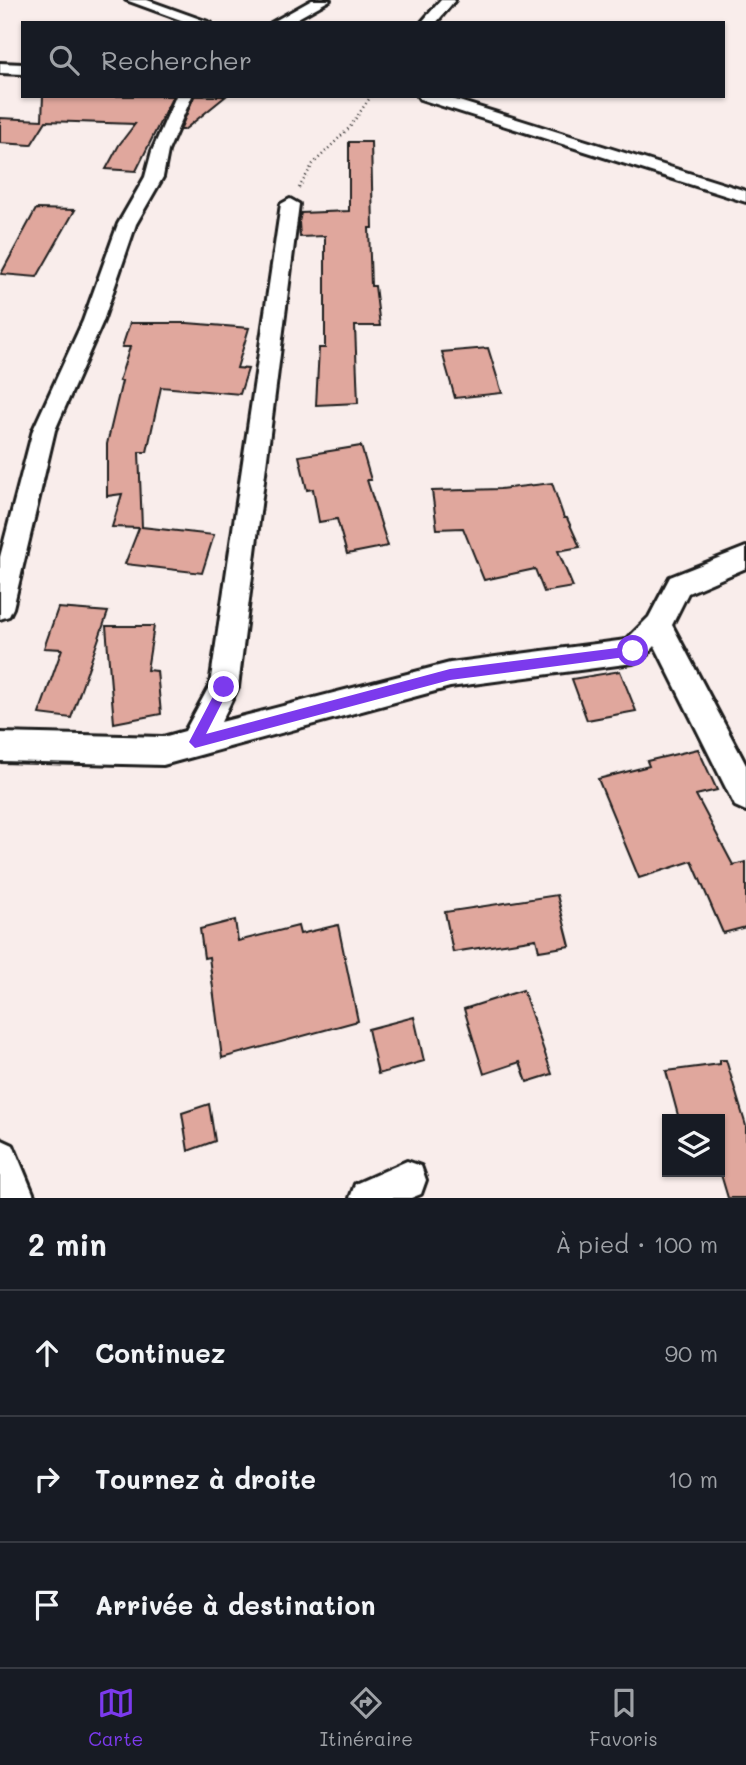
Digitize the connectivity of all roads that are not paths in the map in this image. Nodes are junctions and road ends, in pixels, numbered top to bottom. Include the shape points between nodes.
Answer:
1 (133, 0) edge
2 (323, 0) edge
3 (448, 0) edge
4 (198, 21) edge
5 (282, 21) edge
6 (430, 21) edge
7 (0, 68) edge
8 (21, 69) edge
9 (183, 98) edge
10 (432, 98) edge
11 (746, 197) edge
12 (290, 204) road end
13 (746, 557) edge
14 (0, 608) edge
15 (658, 625) junction
16 (195, 742) junction
17 (0, 747) edge
18 (746, 796) edge
19 (0, 1158) edge
20 (407, 1180) dead end
21 (16, 1198) edge
22 (369, 1198) edge

1 - 4 street
2 - 5 street
3 - 6 street
7 - 8 street
9 - 14 street via 154,177 127,224 93,321 44,430
10 - 11 street
12 - 16 street via 224,687
13 - 15 street via 679,585
15 - 16 street via 633,651 450,675
15 - 18 street
16 - 17 street via 163,751
19 - 21 street
20 - 22 street

